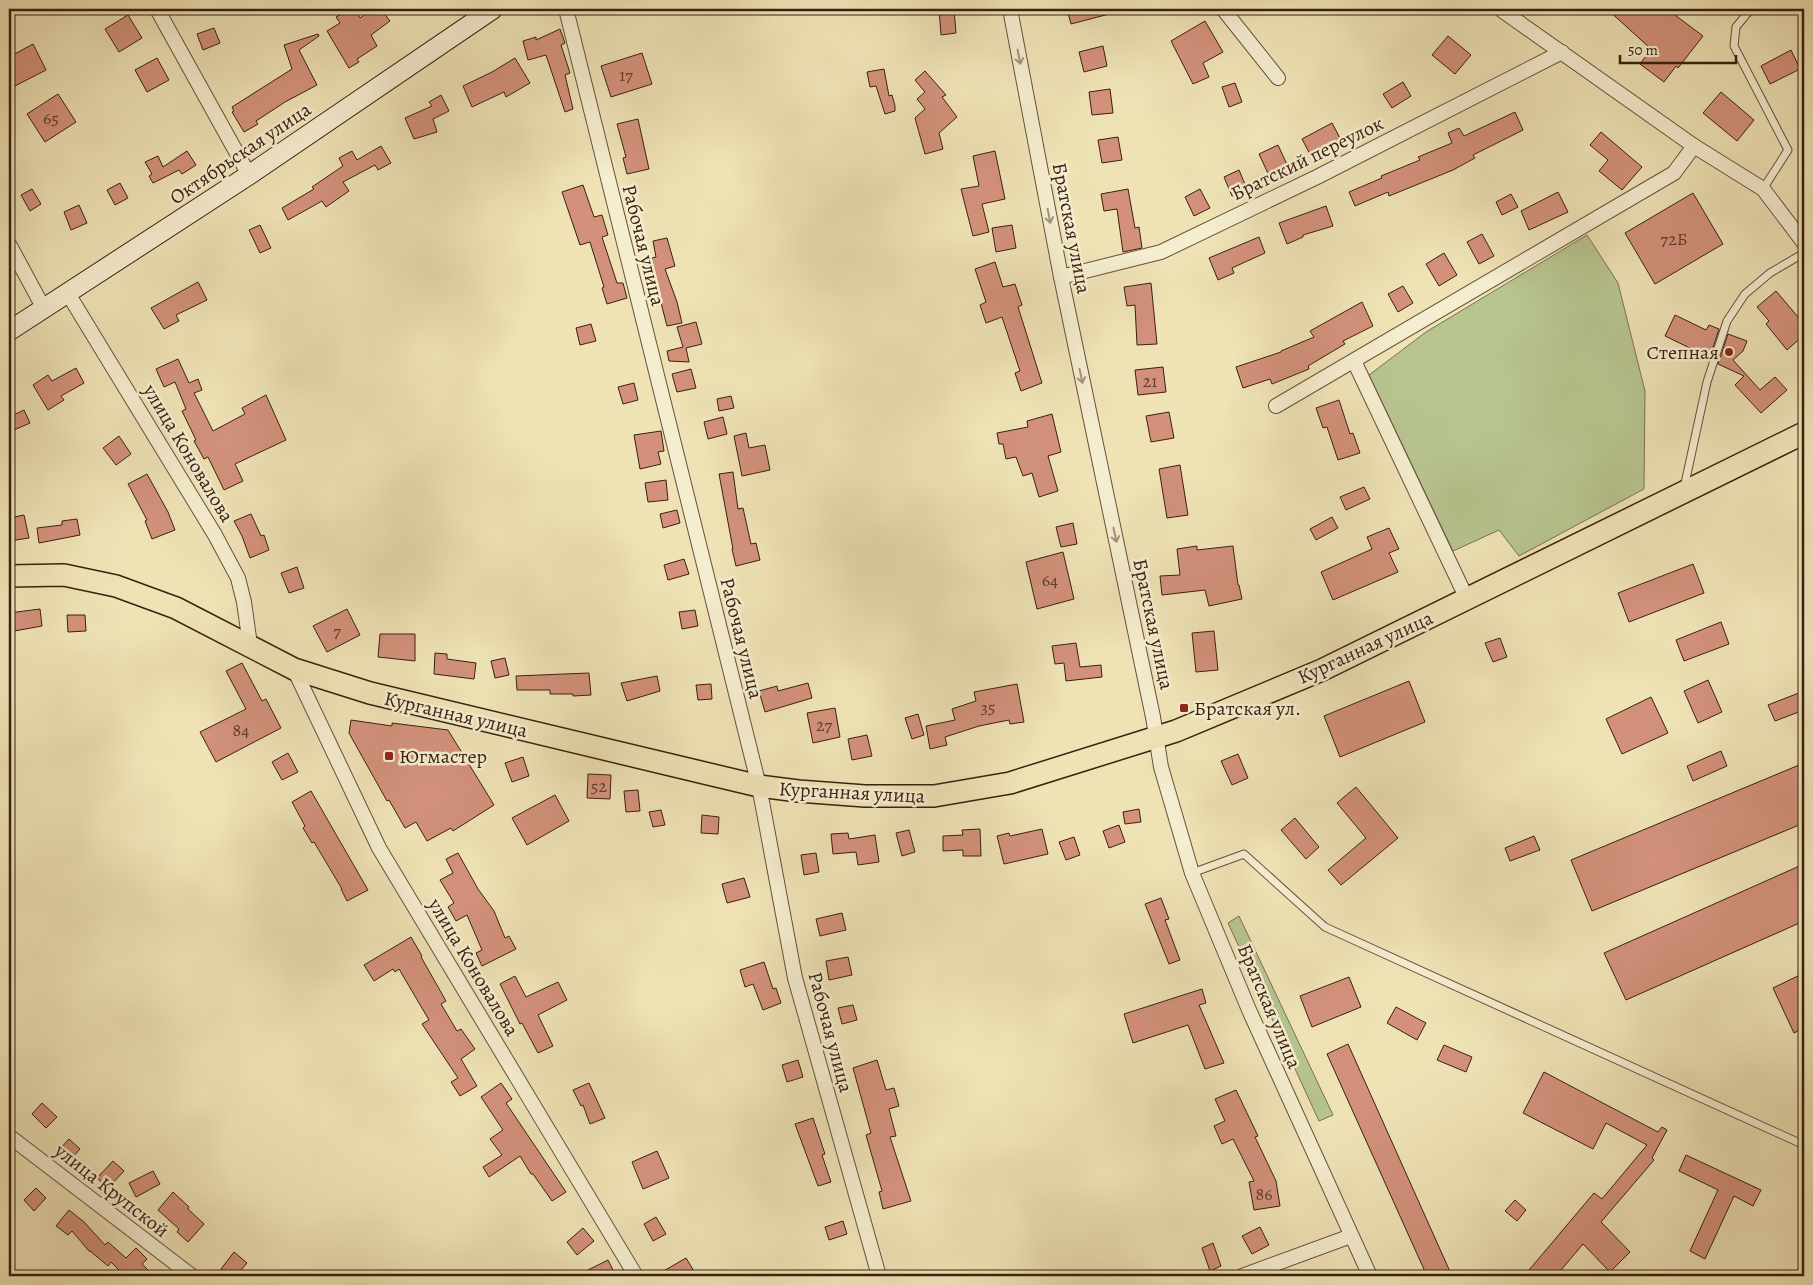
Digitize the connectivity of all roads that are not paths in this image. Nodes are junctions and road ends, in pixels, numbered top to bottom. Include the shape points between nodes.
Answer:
1 (157, 9) edge
2 (493, 9) edge
3 (566, 9) edge
4 (1010, 9) edge
5 (1223, 9) edge
6 (1500, 9) edge
7 (1751, 9) edge
8 (1562, 52) junction
9 (1278, 78) dead end
10 (1694, 146) junction
11 (249, 175) junction
12 (1763, 189) junction
13 (1804, 243) edge
14 (9, 244) edge
15 (1804, 253) edge
16 (1061, 277) junction
17 (67, 292) junction
18 (44, 307) junction
19 (9, 331) edge
20 (1354, 361) junction
21 (1276, 406) dead end
22 (1804, 433) edge
23 (1683, 493) junction
24 (9, 576) edge
25 (1467, 599) junction
26 (250, 645) junction
27 (294, 668) junction
28 (1156, 738) junction
29 (759, 786) junction
30 (1192, 873) junction
31 (9, 1136) edge
32 (1804, 1145) edge
33 (1351, 1236) junction
34 (192, 1276) edge
35 (636, 1276) edge
36 (878, 1276) edge
37 (1242, 1276) edge
38 (1370, 1276) edge

1 - 11 street
2 - 11 street, Октябрьская улица
3 - 29 street, Рабочая улица
4 -> 16 street, Братская улица
5 - 9 street
6 - 8 street
7 - 12 lane via 1736,27 1734,46 1788,150
8 - 10 street
8 - 16 street, Братский переулок via 1162,252
10 - 12 street
10 - 20 street via 1674,173
11 - 17 street, Октябрьская улица
12 - 13 street
14 - 18 street
15 - 23 lane via 1770,273 1745,294 1727,321 1707,382
16 -> 28 street, Братская улица
17 - 18 street, Октябрьская улица
17 - 26 street, улица Коновалова via 216,535 238,578
18 - 19 street, Октябрьская улица
20 - 21 street
20 - 25 street
22 - 23 main road, Курганная улица
23 - 25 main road, Курганная улица
24 - 26 main road, Курганная улица via 64,575 116,586 176,608
25 - 28 main road, Курганная улица via 1322,670
26 - 27 main road, Курганная улица
27 - 29 main road, Курганная улица via 370,693
27 - 35 street, улица Коновалова via 379,848
28 - 29 main road, Курганная улица via 1010,782 934,796 865,796
28 - 30 street, Братская улица via 1161,767
29 - 36 street, Рабочая улица via 795,978
30 - 32 lane via 1244,854 1325,927
30 - 33 street, Братская улица via 1249,1010
31 - 34 street, улица Крупской
33 - 37 street
33 - 38 street, Братская улица

